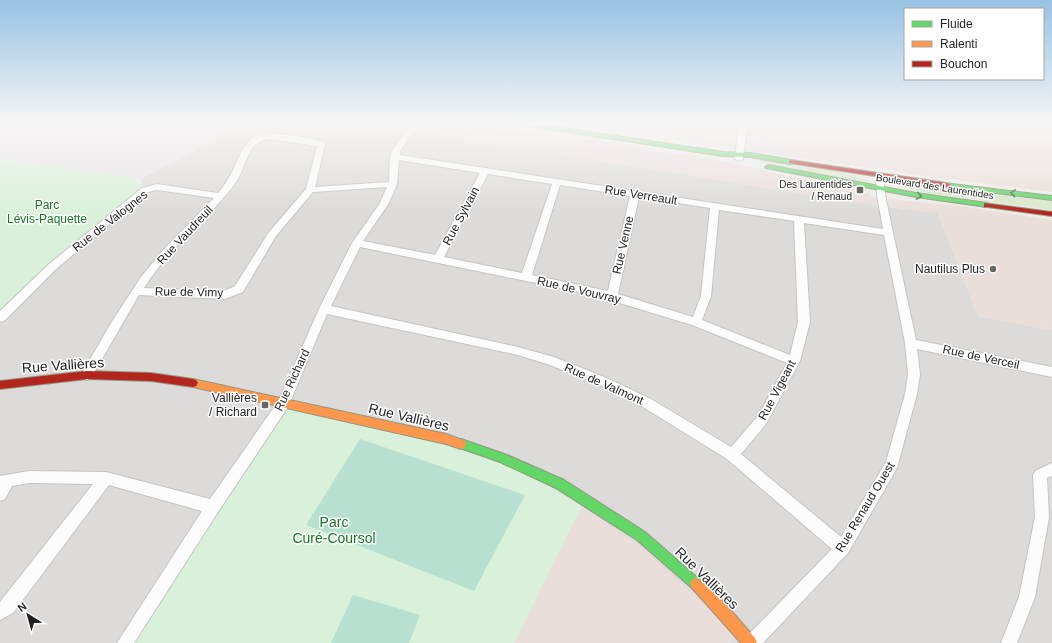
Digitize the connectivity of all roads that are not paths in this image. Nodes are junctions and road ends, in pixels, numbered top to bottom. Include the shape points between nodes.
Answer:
1 (246, 153) edge
2 (319, 153) edge
3 (395, 153) edge
4 (716, 153) edge
5 (740, 153) edge
6 (394, 157) junction
7 (739, 157) junction
8 (485, 171) junction
9 (880, 176) junction
10 (558, 182) junction
11 (393, 184) junction
12 (881, 189) junction
13 (310, 190) junction
14 (635, 195) junction
15 (221, 196) junction
16 (1052, 198) edge
17 (715, 206) junction
18 (1052, 214) edge
19 (799, 219) junction
20 (889, 233) junction
21 (357, 243) junction
22 (438, 260) junction
23 (526, 277) junction
24 (136, 291) junction
25 (612, 296) junction
26 (324, 309) junction
27 (0, 318) edge
28 (696, 322) junction
29 (911, 343) junction
30 (794, 361) junction
31 (1052, 372) edge
32 (87, 375) junction
33 (0, 385) edge
34 (284, 403) junction
35 (732, 455) junction
36 (1052, 469) edge
37 (106, 478) junction
38 (4, 481) edge
39 (0, 494) edge
40 (213, 506) junction
41 (843, 548) junction
42 (0, 612) edge
43 (125, 643) edge
44 (751, 643) edge
45 (1009, 643) edge

1 - 15 street, Rue Vaudreuil via 234,180
2 - 13 street, Rue de Vimy
3 - 6 street, Rue Richard
4 - 7 main road, Boulevard des Laurentides
5 - 7 street
6 - 8 street, Rue Verreault
6 - 11 street, Rue Richard
7 - 9 main road, Boulevard des Laurentides
7 - 12 main road, Boulevard des Laurentides via 782,170
8 - 10 street, Rue Verreault
8 - 22 street, Rue Sylvain
9 - 12 street, Rue Renaud Ouest
16 -> 9 main road, Boulevard des Laurentides
10 - 14 street, Rue Verreault
10 - 23 street
11 - 13 street
11 - 21 street, Rue Richard via 384,203
12 -> 18 main road, Boulevard des Laurentides
12 - 20 street, Rue Renaud Ouest
13 - 24 street, Rue de Vimy via 272,234 239,289 225,295
14 - 17 street, Rue Verreault
14 - 25 street, Rue Venne
15 - 24 street, Rue Vaudreuil via 167,250
15 - 27 street, Rue de Valognes via 158,187 146,190 75,247 18,297
17 - 19 street, Rue Verreault
17 - 28 street via 706,296
19 - 20 street, Rue Verreault
19 - 30 street, Rue Vigeant via 804,322
20 - 29 street, Rue Renaud Ouest
21 - 22 street, Rue de Vouvray
21 - 26 street, Rue Richard
22 - 23 street, Rue de Vouvray
23 - 25 street, Rue de Vouvray
24 - 32 street, Rue Vaudreuil
25 - 28 street, Rue de Vouvray
26 - 34 street, Rue Richard
26 - 35 street, Rue de Valmont via 518,350 550,360 598,379 647,403
28 - 30 street, Rue de Vouvray
29 - 31 street, Rue de Verceil
29 - 41 street, Rue Renaud Ouest via 914,374 911,394 892,464
30 - 35 street, Rue Vigeant via 762,420
32 - 33 main road, Rue Vallières
32 - 34 main road, Rue Vallières via 151,377 195,383
34 - 40 street, Rue Richard
34 - 44 main road, Rue Vallières via 446,439 503,458 560,484 641,536 706,593
35 - 41 street, Rue de Valmont
36 - 45 street via 1040,475 1042,517 1027,597
37 - 38 street via 29,477
37 - 40 street
37 - 42 street via 8,607
38 - 39 street
40 - 43 street, Rue Richard
41 - 44 street, Rue Renaud Ouest

